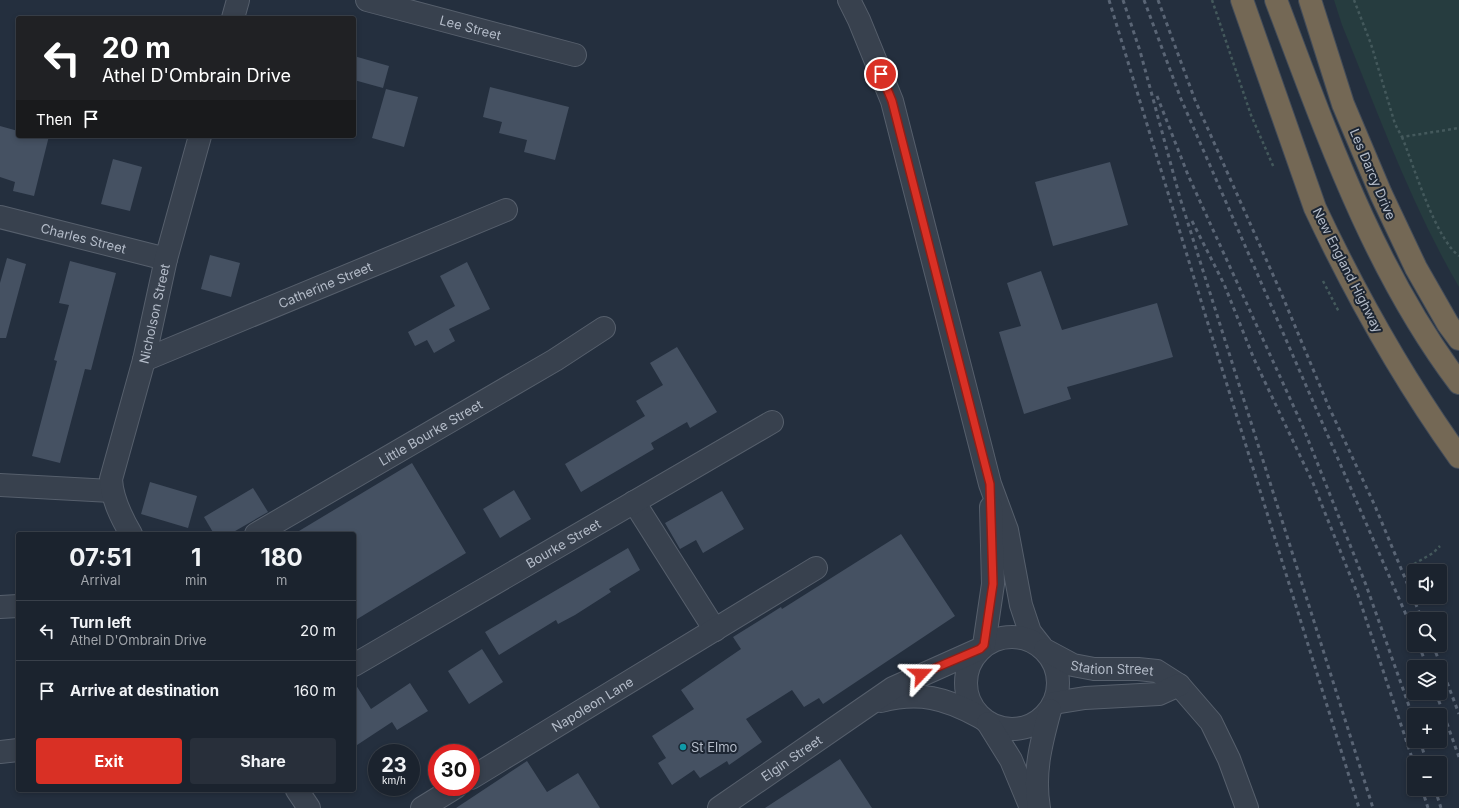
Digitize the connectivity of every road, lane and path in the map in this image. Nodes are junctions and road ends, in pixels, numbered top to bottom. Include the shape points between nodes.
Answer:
1 (238, 0) edge
2 (367, 0) edge
3 (849, 0) edge
4 (1242, 0) edge
5 (1276, 0) edge
6 (1310, 0) edge
7 (1354, 0) edge
8 (234, 16) edge
9 (575, 55) dead end
10 (1459, 128) edge
11 (1402, 136) junction
12 (199, 138) edge
13 (506, 210) dead end
14 (0, 217) edge
15 (1459, 256) edge
16 (166, 259) junction
17 (604, 328) dead end
18 (1459, 339) edge
19 (144, 360) junction
20 (1459, 383) edge
21 (772, 422) dead end
22 (1459, 457) edge
23 (990, 484) junction
24 (0, 485) edge
25 (111, 491) junction
26 (634, 502) junction
27 (130, 532) edge
28 (259, 532) edge
29 (1440, 546) dead end
30 (1414, 564) dead end
31 (816, 568) dead end
32 (16, 606) edge
33 (0, 607) edge
34 (715, 630) junction
35 (982, 647) junction
36 (1043, 648) junction
37 (356, 664) edge
38 (1179, 685) junction
39 (1052, 707) junction
40 (863, 709) junction
41 (985, 721) junction
42 (16, 750) edge
43 (0, 752) edge
44 (480, 773) edge
45 (298, 792) edge
46 (441, 796) edge
47 (309, 808) edge
48 (422, 808) edge
49 (719, 808) edge
50 (1031, 808) edge
51 (1039, 808) edge
52 (1247, 808) edge

1 - 8 street
2 - 9 street, Lee Street
3 - 23 street via 892,101
4 - 22 highway, New England Highway via 1315,208 1354,288 1395,360
5 - 20 highway via 1356,204 1392,276 1429,341
6 - 18 highway, Les Darcy Drive via 1343,104 1381,194 1416,268
7 - 11 path via 1371,44 1395,124
10 - 11 path
11 - 15 path via 1435,221 1444,239
12 - 16 street, Nicholson Street
13 - 19 street, Catherine Street
14 - 16 street, Charles Street
16 - 19 street, Nicholson Street
17 - 28 street, Little Bourke Street via 555,360
19 - 25 street, Nicholson Street via 113,468
21 - 26 street, Bourke Street
23 - 35 street via 993,584
23 - 36 street via 1007,530 1021,605 1030,632
24 - 25 street
25 - 27 street
26 - 34 street
26 - 37 street, Bourke Street
29 - 30 path
31 - 34 street, Napoleon Lane
32 - 33 street
34 - 44 street, Napoleon Lane
35 - 36 street via 1006,636 1019,637
35 - 40 street, Elgin Street via 908,680
35 - 41 street via 972,657 965,678 969,701 974,711
36 - 38 street, Station Street via 1073,665 1094,669 1157,671
36 - 39 street via 1056,669 1058,687
38 - 39 street, Station Street via 1159,694 1085,698
38 - 52 street, Station Street via 1211,722 1229,759
39 - 41 street via 1040,720 1028,727 1008,729
39 - 51 street via 1042,737 1036,771
40 - 41 street, Elgin Street via 892,698 922,696 956,704
40 - 49 street, Elgin Street
41 - 50 street via 1011,760
42 - 43 street
45 - 47 street
46 - 48 street

